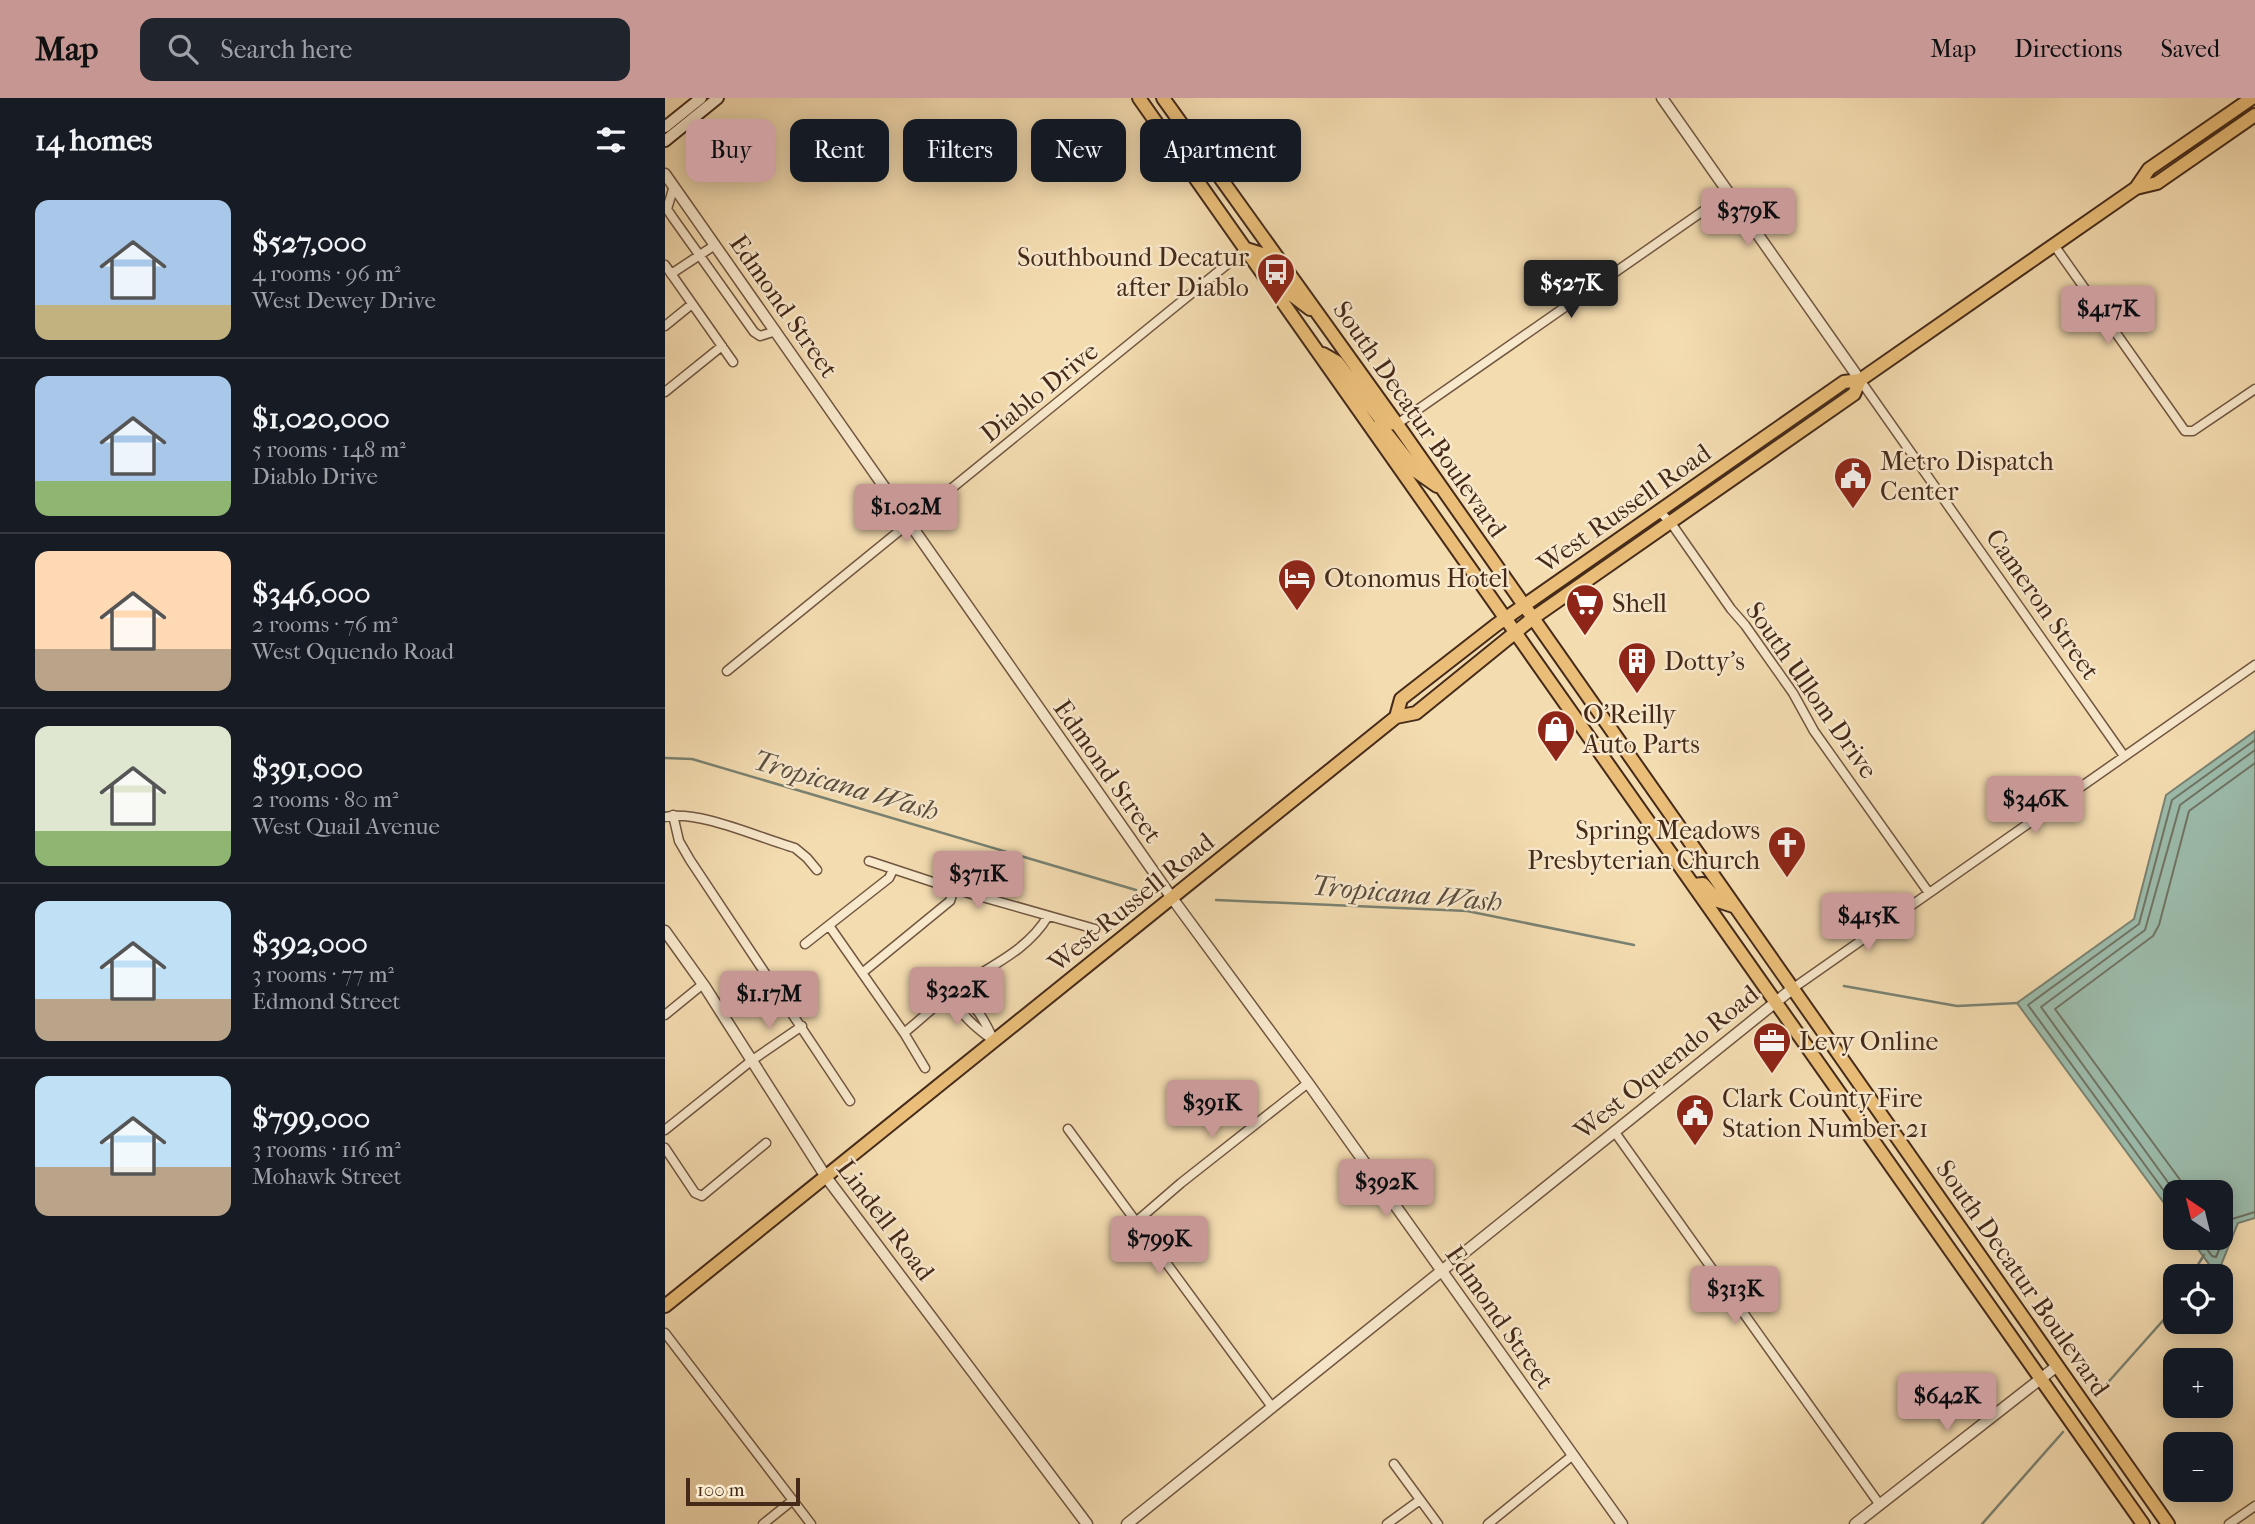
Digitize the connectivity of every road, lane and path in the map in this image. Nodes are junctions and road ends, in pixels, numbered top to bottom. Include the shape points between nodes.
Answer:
1 (701, 98) edge
2 (719, 98) edge
3 (1139, 98) edge
4 (1163, 98) edge
5 (1662, 98) edge
6 (2247, 100) edge
7 (2255, 115) edge
8 (665, 127) edge
9 (665, 141) edge
10 (665, 174) edge
11 (674, 186) junction
12 (2136, 188) junction
13 (1729, 194) junction
14 (703, 227) junction
15 (687, 238) junction
16 (715, 244) junction
17 (2054, 245) junction
18 (1246, 249) junction
19 (699, 255) junction
20 (665, 265) edge
21 (671, 274) junction
22 (692, 304) junction
23 (1319, 316) junction
24 (665, 326) edge
25 (776, 331) junction
26 (722, 345) junction
27 (1319, 352) junction
28 (733, 362) dead end
29 (1860, 380) junction
30 (2255, 389) edge
31 (665, 392) edge
32 (1397, 424) junction
33 (1371, 427) junction
34 (1445, 493) junction
35 (1659, 512) junction
36 (911, 523) junction
37 (1671, 523) junction
38 (1523, 605) junction
39 (1506, 618) junction
40 (1533, 618) junction
41 (1515, 632) junction
42 (2255, 665) edge
43 (727, 671) dead end
44 (1396, 717) junction
45 (2124, 756) junction
46 (669, 816) edge
47 (869, 861) dead end
48 (817, 870) dead end
49 (893, 870) junction
50 (1693, 885) junction
51 (954, 889) junction
52 (1929, 893) junction
53 (1172, 898) junction
54 (1734, 906) junction
55 (1048, 916) junction
56 (829, 927) junction
57 (1095, 929) dead end
58 (665, 931) edge
59 (805, 944) dead end
60 (862, 974) junction
61 (703, 984) junction
62 (1791, 989) junction
63 (954, 993) junction
64 (1776, 1002) junction
65 (665, 1015) edge
66 (802, 1026) junction
67 (904, 1033) junction
68 (994, 1041) junction
69 (751, 1060) junction
70 (925, 1068) dead end
71 (1308, 1083) junction
72 (850, 1101) dead end
73 (1068, 1129) dead end
74 (665, 1130) edge
75 (1614, 1131) junction
76 (766, 1143) dead end
77 (665, 1148) edge
78 (826, 1177) junction
79 (1137, 1221) junction
80 (1441, 1270) junction
81 (665, 1306) edge
82 (665, 1333) edge
83 (2057, 1366) junction
84 (2039, 1378) junction
85 (1272, 1407) junction
86 (1573, 1455) junction
87 (1394, 1464) dead end
88 (793, 1500) junction
89 (1420, 1500) junction
90 (1880, 1505) junction
91 (2255, 1506) edge
92 (2134, 1511) junction
93 (763, 1524) edge
94 (811, 1524) edge
95 (1087, 1524) edge
96 (1127, 1524) edge
97 (1387, 1524) edge
98 (1438, 1524) edge
99 (1488, 1524) edge
100 (1622, 1524) edge
101 (1855, 1524) edge
102 (2143, 1524) edge
103 (2153, 1524) edge
104 (2168, 1524) edge
105 (2229, 1524) edge

1 - 8 main road
2 - 9 main road
3 - 18 main road, South Decatur Boulevard
4 - 23 main road, South Decatur Boulevard
5 - 13 street, Cameron Street
6 - 7 street
6 - 12 main road, West Russell Road via 2149,169
7 - 12 main road, West Russell Road via 2157,183
10 - 11 street, Edmond Street
11 - 14 street, Edmond Street
11 - 15 street via 667,209
12 - 17 main road, West Russell Road
13 - 29 street, Cameron Street
13 - 32 street
14 - 15 street
14 - 16 street, Edmond Street
15 - 19 street
16 - 19 street
16 - 25 street, Edmond Street
17 - 29 main road, West Russell Road
17 - 30 street via 2185,431 2193,431
18 - 23 main road via 1262,254 1293,296
18 - 27 main road, South Decatur Boulevard
18 - 36 street, Diablo Drive
19 - 21 street
19 - 25 street via 754,332 760,336
20 - 21 street
21 - 22 street
22 - 24 street
22 - 26 street
23 - 32 main road, South Decatur Boulevard
25 - 36 street, Edmond Street
26 - 28 street
26 - 31 street
27 - 32 main road via 1338,362 1382,421
27 - 33 main road, South Decatur Boulevard
29 - 35 main road, West Russell Road via 1844,382
29 - 37 main road, West Russell Road via 1854,394
29 - 45 street, Cameron Street
32 - 34 main road, South Decatur Boulevard
33 - 34 main road via 1384,430 1417,472
33 - 39 main road, South Decatur Boulevard
34 - 38 main road, South Decatur Boulevard
35 - 37 street, South Ullom Drive
35 - 38 main road, West Russell Road
36 - 43 street, Diablo Drive
36 - 53 street, Edmond Street
37 - 40 main road, West Russell Road
37 - 52 street, South Ullom Drive
38 - 39 main road, West Russell Road
38 - 40 main road, South Decatur Boulevard
39 - 41 main road, South Decatur Boulevard
39 - 44 main road, West Russell Road via 1401,699
40 - 41 main road, West Russell Road
40 - 54 main road, South Decatur Boulevard
41 - 44 main road, West Russell Road via 1416,713
41 - 50 main road, South Decatur Boulevard
42 - 45 street, West Oquendo Road
44 - 53 main road, West Russell Road
45 - 52 street, West Oquendo Road
46 - 48 street via 708,820 795,848
46 - 66 street via 690,860
47 - 49 street
49 - 51 street
49 - 56 street via 890,878
50 - 54 main road via 1703,884 1718,901
50 - 64 main road, South Decatur Boulevard
51 - 55 street
51 - 60 street via 950,901
52 - 62 street, West Oquendo Road
53 - 68 main road, West Russell Road
53 - 71 street, Edmond Street
54 - 62 main road, South Decatur Boulevard
55 - 57 street
55 - 63 street via 1039,931
56 - 59 street
56 - 60 street
58 - 61 street, Lindell Road
60 - 67 street
61 - 65 street
61 - 69 street, Lindell Road
62 - 64 street, West Oquendo Road
62 - 83 main road, South Decatur Boulevard
63 - 67 street
63 - 68 street via 955,1002
64 - 75 street, West Oquendo Road
64 - 84 main road, South Decatur Boulevard
66 - 69 street
66 - 72 street
67 - 70 street
68 - 78 main road, West Russell Road
69 - 74 street
69 - 78 street, Lindell Road
71 - 79 street
71 - 80 street, Edmond Street
73 - 79 street
75 - 80 street, West Oquendo Road
75 - 90 street
76 - 77 street via 702,1196 695,1193
78 - 81 main road, West Russell Road
78 - 95 street, Lindell Road
79 - 85 street
80 - 85 street, West Oquendo Road
80 - 86 street, Edmond Street
82 - 88 street
83 - 84 street
83 - 104 main road, South Decatur Boulevard
84 - 90 street
84 - 92 main road, South Decatur Boulevard
85 - 96 street, West Oquendo Road
86 - 99 street
86 - 100 street, Edmond Street
87 - 89 street
88 - 93 street
88 - 94 street
89 - 97 street
89 - 98 street
90 - 101 street
91 - 105 street
92 - 102 main road, South Decatur Boulevard
92 - 103 main road

